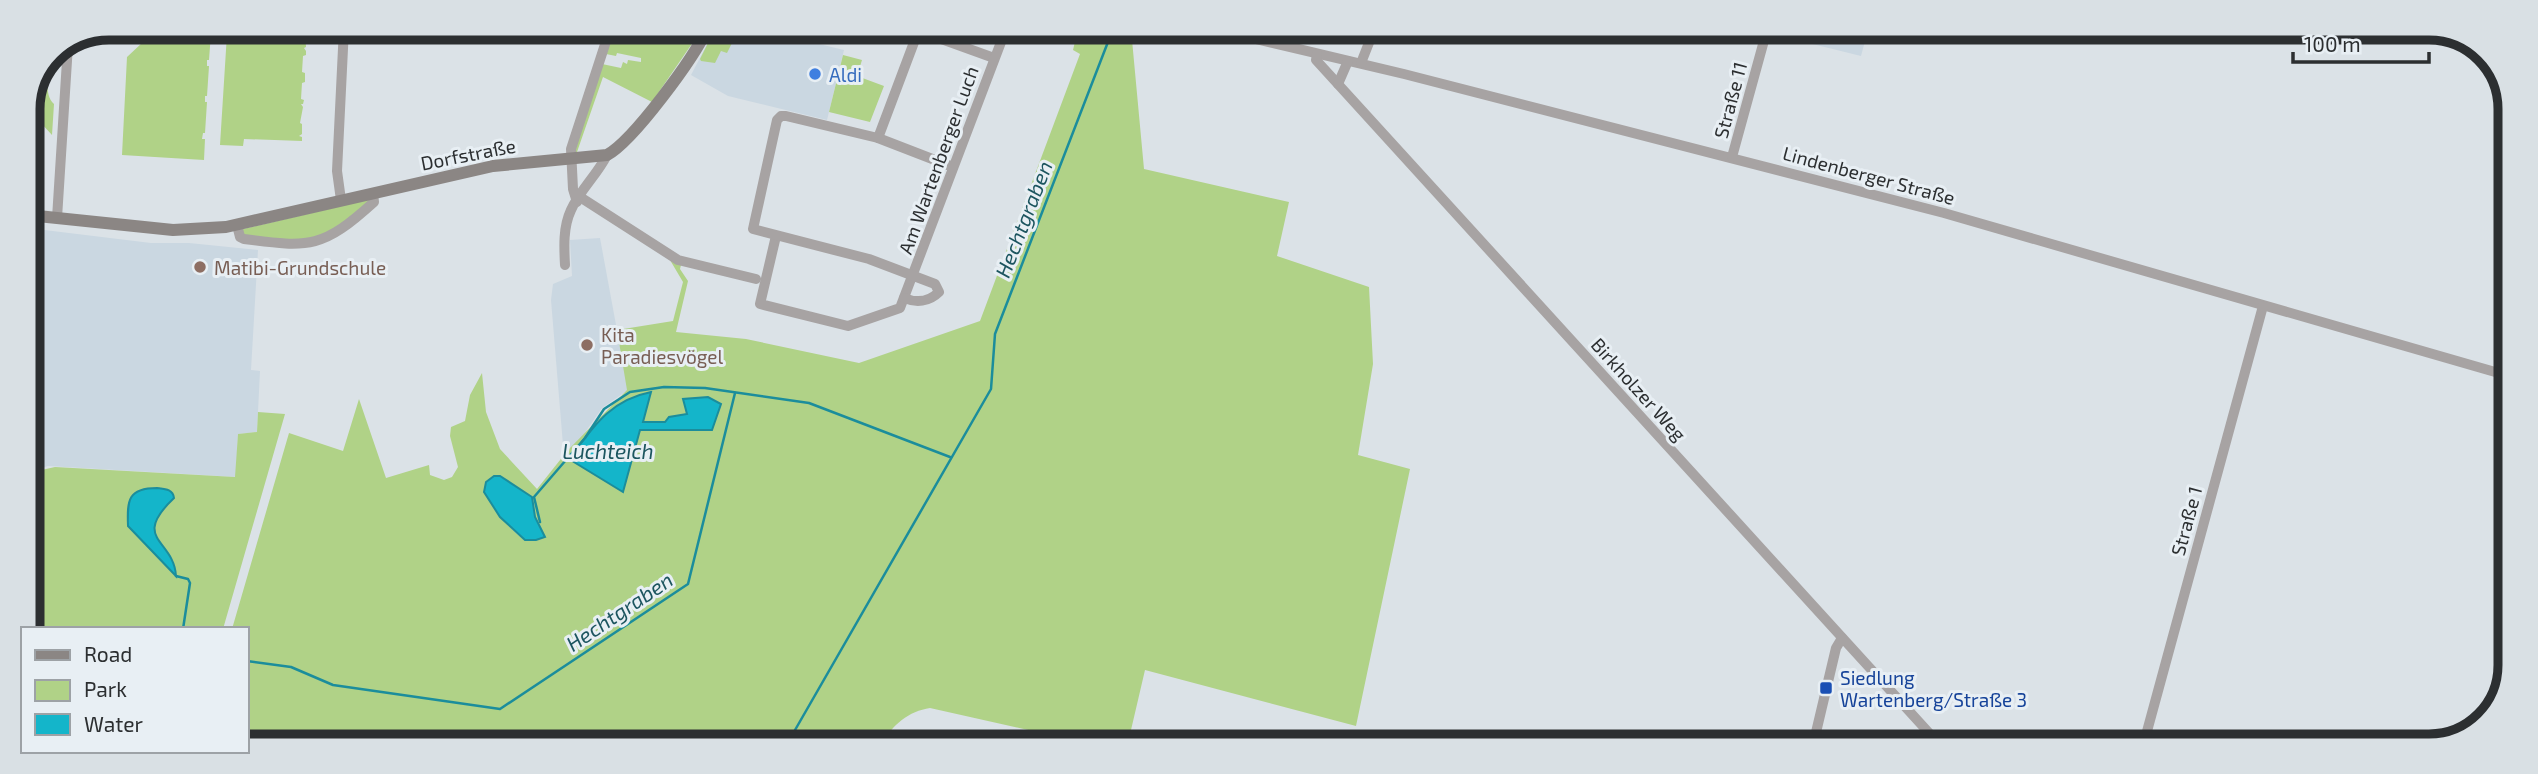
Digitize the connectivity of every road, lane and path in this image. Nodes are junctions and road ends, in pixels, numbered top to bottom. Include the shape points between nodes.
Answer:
1 (343, 40) edge
2 (607, 40) edge
3 (700, 40) edge
4 (915, 40) edge
5 (944, 40) edge
6 (1001, 40) edge
7 (1259, 40) edge
8 (1370, 40) edge
9 (1764, 40) edge
10 (1317, 54) junction
11 (67, 55) edge
12 (994, 58) junction
13 (1348, 61) junction
14 (1361, 63) junction
15 (1338, 84) junction
16 (878, 138) junction
17 (571, 154) junction
18 (607, 155) junction
19 (1732, 158) junction
20 (953, 167) junction
21 (373, 193) junction
22 (341, 200) junction
23 (578, 200) junction
24 (40, 216) edge
25 (57, 218) junction
26 (237, 225) junction
27 (776, 236) junction
28 (565, 265) dead end
29 (913, 276) junction
30 (756, 279) dead end
31 (904, 298) junction
32 (2263, 306) junction
33 (2498, 373) edge
34 (1842, 638) junction
35 (1816, 734) edge
36 (1930, 734) edge
37 (2146, 734) edge

1 - 22 street via 337,171
2 - 17 street
3 - 18 main road via 679,75 622,144
4 - 16 street
5 - 12 street
6 - 12 street, Am Wartenberger Luch
7 - 10 street, Lindenberger Straße
8 - 14 street
9 - 19 street, Straße 11
10 - 13 street, Lindenberger Straße
10 - 15 street, Birkholzer Weg via 1316,60
11 - 25 street
12 - 20 street, Am Wartenberger Luch
13 - 14 street, Lindenberger Straße
13 - 15 street
14 - 19 street, Lindenberger Straße
15 - 34 street, Birkholzer Weg
16 - 20 street
16 - 27 street via 781,116 753,223 753,229
17 - 18 main road, Dorfstraße
17 - 21 main road, Dorfstraße
17 - 23 street
18 - 23 street
19 - 32 street, Lindenberger Straße via 1944,213
20 - 29 street, Am Wartenberger Luch
21 - 22 main road, Dorfstraße
21 - 26 street via 374,202 321,241 298,244 244,239
22 - 26 main road, Dorfstraße
23 - 28 street via 567,224
23 - 30 street via 678,260
24 - 25 main road, Dorfstraße
25 - 26 main road, Dorfstraße via 173,230
27 - 29 street via 870,259
27 - 31 street via 760,300 764,306 848,326 900,308
29 - 31 street
29 - 31 street, Am Wartenberger Luch via 935,284 939,292 915,303
32 - 33 street, Lindenberger Straße
32 - 37 street, Straße 1
34 - 35 street
34 - 36 street, Birkholzer Weg

